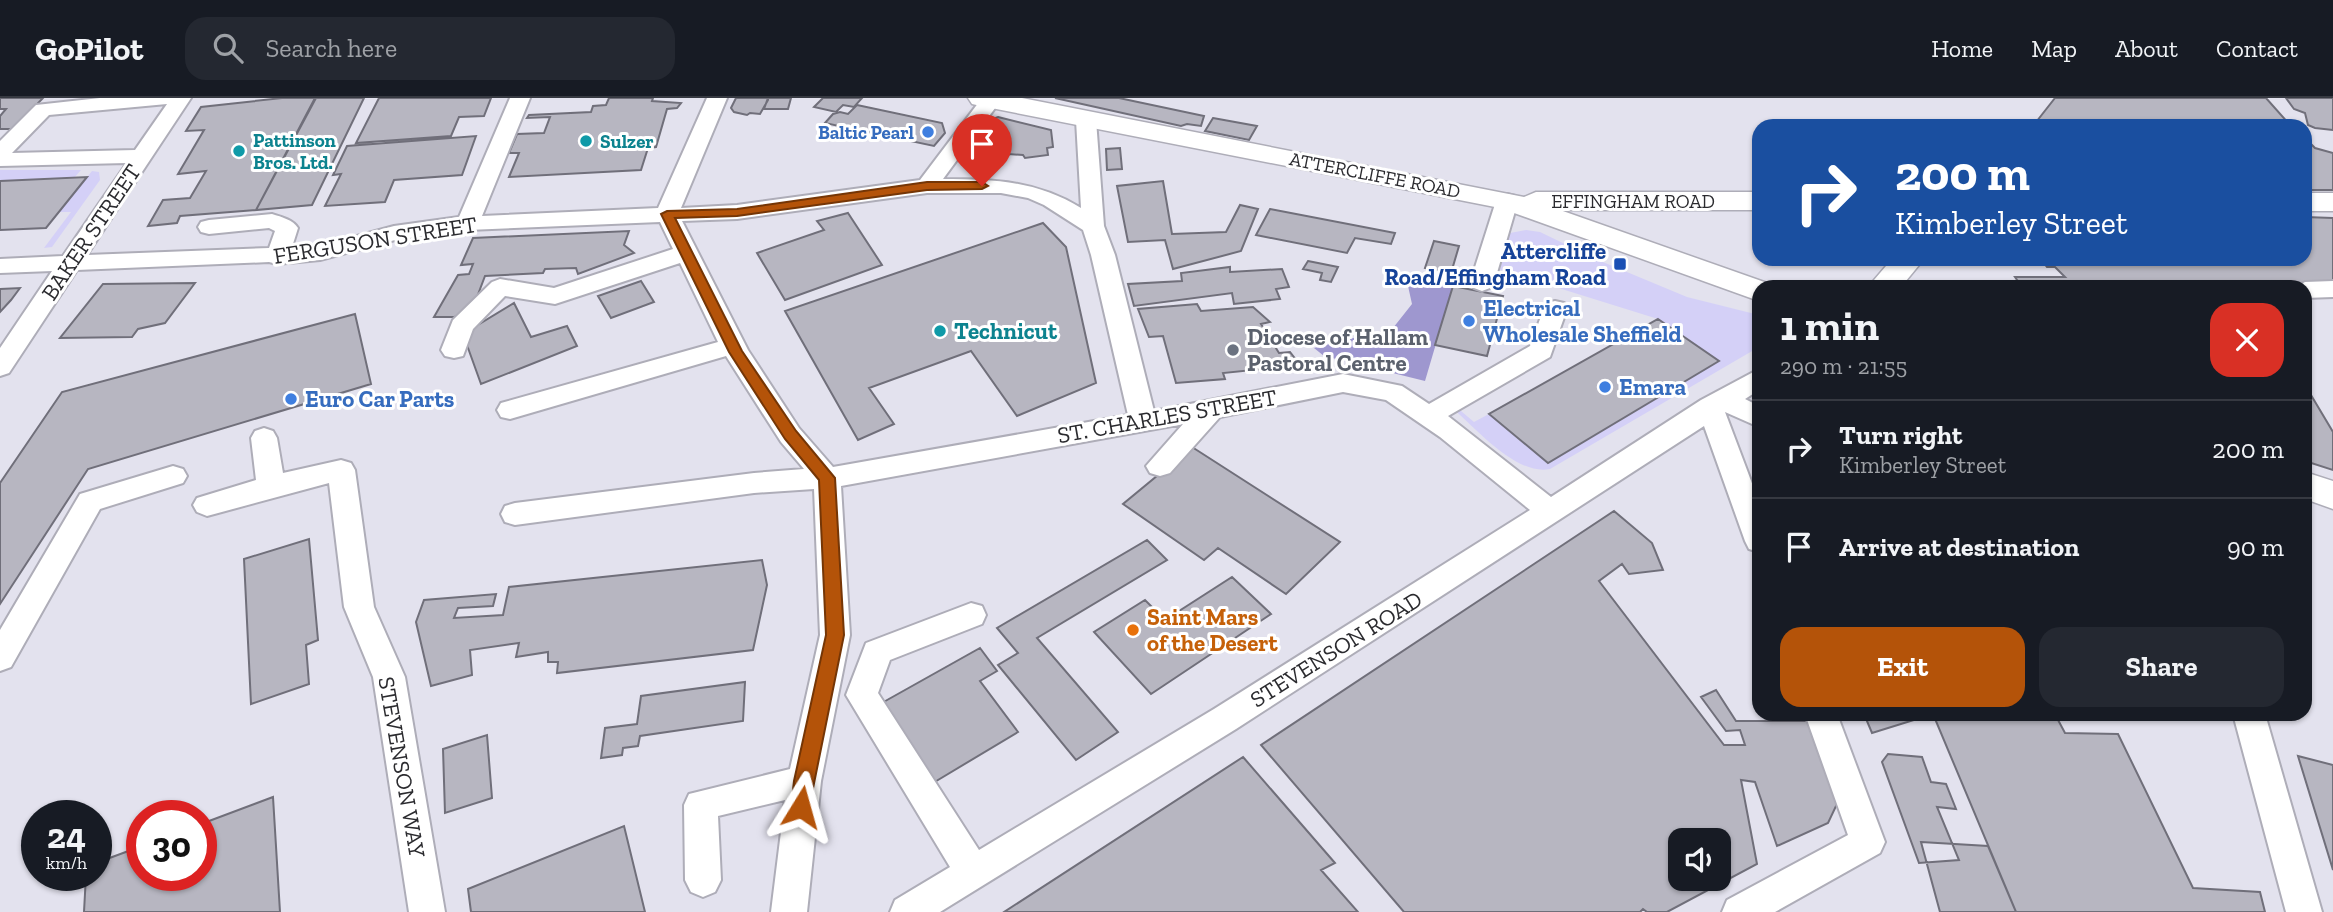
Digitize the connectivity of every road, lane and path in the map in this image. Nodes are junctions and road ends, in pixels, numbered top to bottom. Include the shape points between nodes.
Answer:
1 (170, 98) edge
2 (181, 98) edge
3 (717, 98) edge
4 (986, 99) edge
5 (525, 100) edge
6 (1087, 130) junction
7 (1064, 141) dead end
8 (0, 153) edge
9 (142, 156) junction
10 (0, 160) edge
11 (927, 186) junction
12 (1507, 201) junction
13 (1752, 201) edge
14 (2312, 202) edge
15 (2333, 202) edge
16 (667, 214) junction
17 (468, 223) junction
18 (1093, 226) junction
19 (209, 227) dead end
20 (686, 253) junction
21 (277, 257) junction
22 (70, 264) junction
23 (0, 266) edge
24 (1903, 266) edge
25 (1890, 280) edge
26 (1482, 283) dead end
27 (1752, 288) edge
28 (2333, 289) edge
29 (2312, 290) edge
30 (1555, 309) dead end
31 (733, 346) junction
32 (454, 351) dead end
33 (0, 367) edge
34 (1752, 382) edge
35 (1716, 403) junction
36 (510, 410) dead end
37 (1212, 410) junction
38 (1428, 416) junction
39 (1752, 416) edge
40 (1143, 421) junction
41 (264, 438) dead end
42 (1160, 466) dead end
43 (173, 476) dead end
44 (827, 478) junction
45 (271, 486) junction
46 (2312, 488) edge
47 (2333, 495) edge
48 (207, 505) dead end
49 (1551, 512) junction
50 (515, 514) dead end
51 (1752, 519) edge
52 (971, 615) dead end
53 (0, 658) edge
54 (1824, 721) edge
55 (2251, 721) edge
56 (804, 781) junction
57 (972, 872) junction
58 (703, 880) dead end
59 (427, 912) edge
60 (789, 912) edge
61 (908, 912) edge
62 (1740, 912) edge
63 (2304, 912) edge

1 - 8 street via 43,109
2 - 9 street, BAKER STREET
3 - 16 street
4 - 6 main road, ATTERCLIFFE ROAD
4 - 11 street
5 - 17 street
6 - 7 street
6 - 12 main road, ATTERCLIFFE ROAD via 1321,163
6 - 18 street
9 - 10 street
9 - 22 street, BAKER STREET
11 - 16 street, FERGUSON STREET via 789,196 737,212
11 - 18 street, FERGUSON STREET via 1000,177 1052,200
12 - 13 main road, EFFINGHAM ROAD
12 - 26 street
12 - 27 main road, ATTERCLIFFE ROAD
14 - 15 main road
16 - 17 street, FERGUSON STREET
16 - 20 street
17 - 21 street, FERGUSON STREET via 394,233 320,253
18 - 40 street
19 - 21 street via 272,221 287,229
20 - 31 street
20 - 32 street via 555,296 500,287 462,326
21 - 22 street, FERGUSON STREET
22 - 23 street, FERGUSON STREET
22 - 33 street, BAKER STREET
24 - 25 main road
28 - 29 street
30 - 38 street via 1541,351
31 - 36 street
31 - 44 street via 790,435
34 - 35 street, STEVENSON ROAD
35 - 39 street
35 - 49 street, STEVENSON ROAD
35 - 51 street
37 - 38 street, ST. CHARLES STREET via 1343,383 1393,392
37 - 40 street, ST. CHARLES STREET
37 - 42 street
38 - 49 street, ST. CHARLES STREET
40 - 44 street, ST. CHARLES STREET via 958,445
41 - 45 street
43 - 53 street via 90,501
44 - 50 street, ST. CHARLES STREET
44 - 56 street via 835,635
45 - 48 street, STEVENSON WAY
45 - 59 street, STEVENSON WAY via 341,470 359,607 389,677
46 - 47 main road
49 - 57 street, STEVENSON ROAD via 1225,719
52 - 57 street via 877,652 862,695
54 - 62 street via 1868,842
55 - 63 street
56 - 58 street via 701,805
56 - 60 street
57 - 61 street, STEVENSON ROAD

